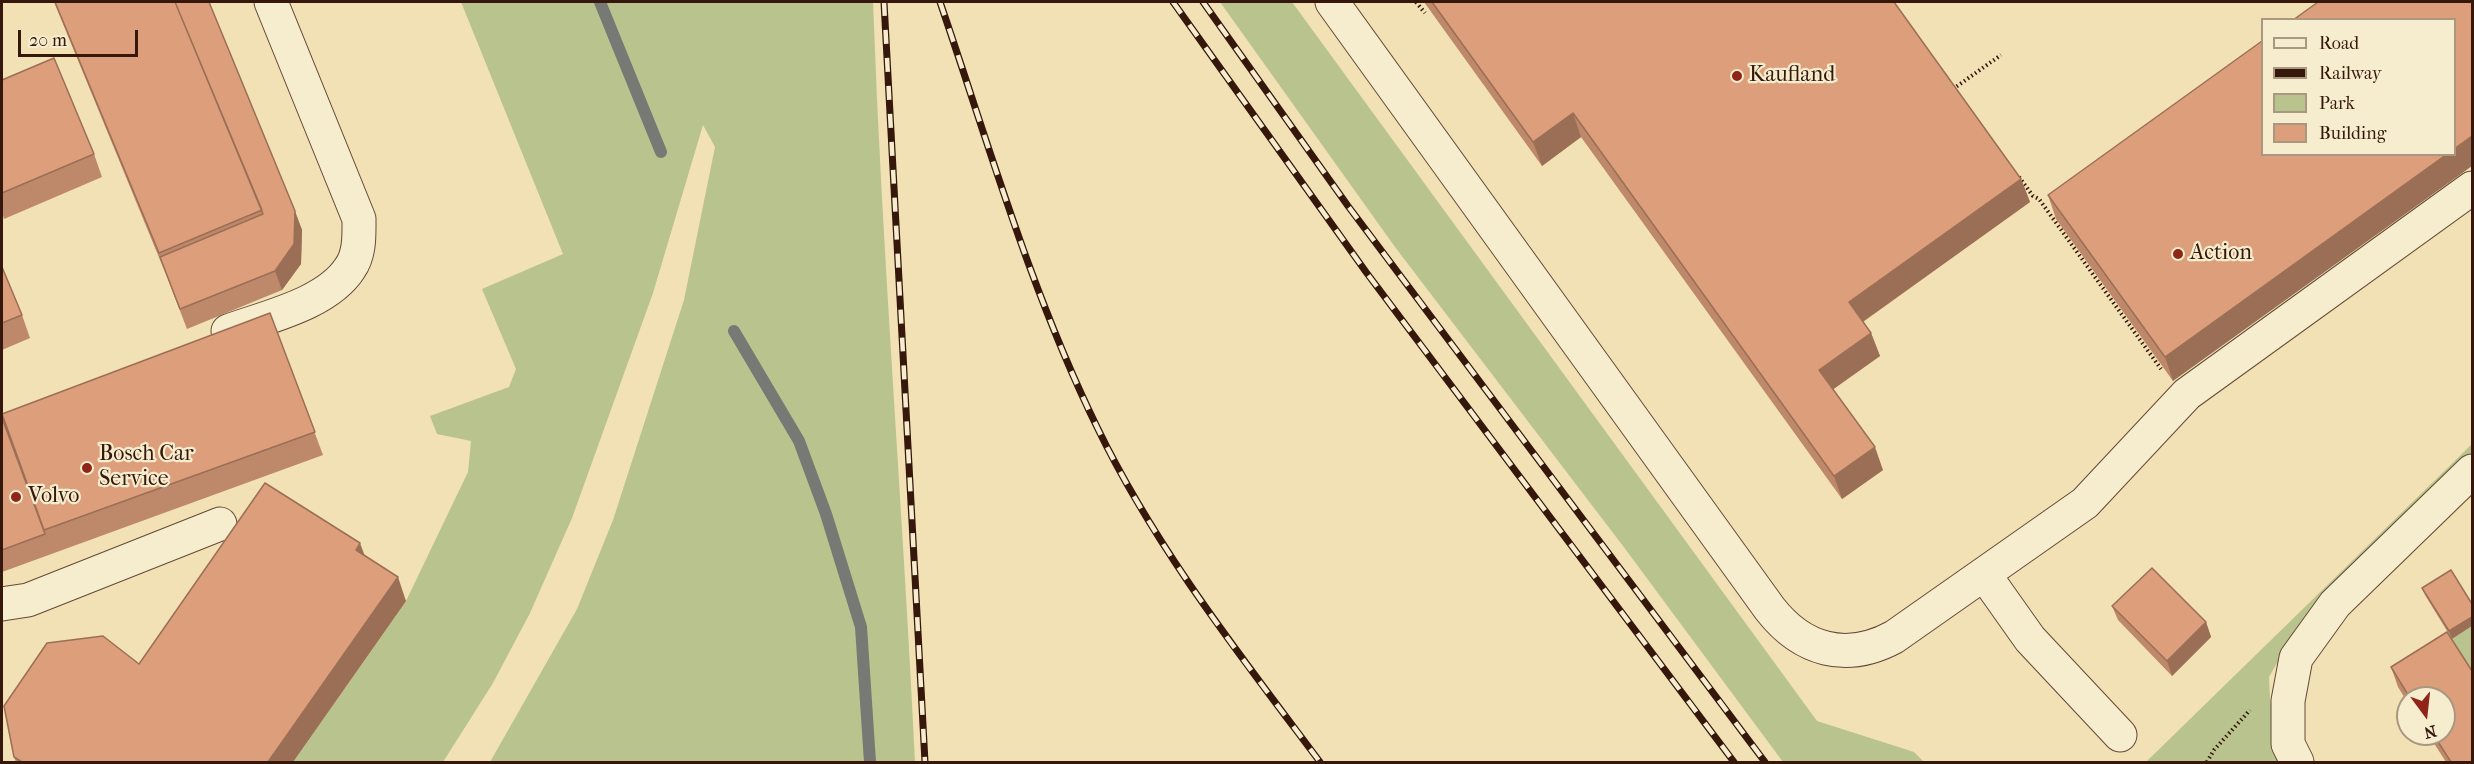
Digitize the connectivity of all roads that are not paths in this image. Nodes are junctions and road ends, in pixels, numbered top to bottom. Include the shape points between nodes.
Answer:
1 (271, 2) edge
2 (1332, 2) edge
3 (2472, 188) edge
4 (202, 341) edge
5 (2472, 471) edge
6 (220, 524) dead end
7 (1984, 574) junction
8 (2, 604) edge
9 (2120, 735) dead end
10 (2296, 762) edge

1 - 4 lane via 359,219 359,243 351,267 333,288 302,304
2 - 7 lane via 1781,624 1805,642 1820,647 1853,651 1868,648 1894,637
3 - 7 lane via 2182,399 2093,496
5 - 10 lane via 2335,604 2296,658 2288,701 2288,744
6 - 8 lane via 28,600
7 - 9 lane via 2030,639

